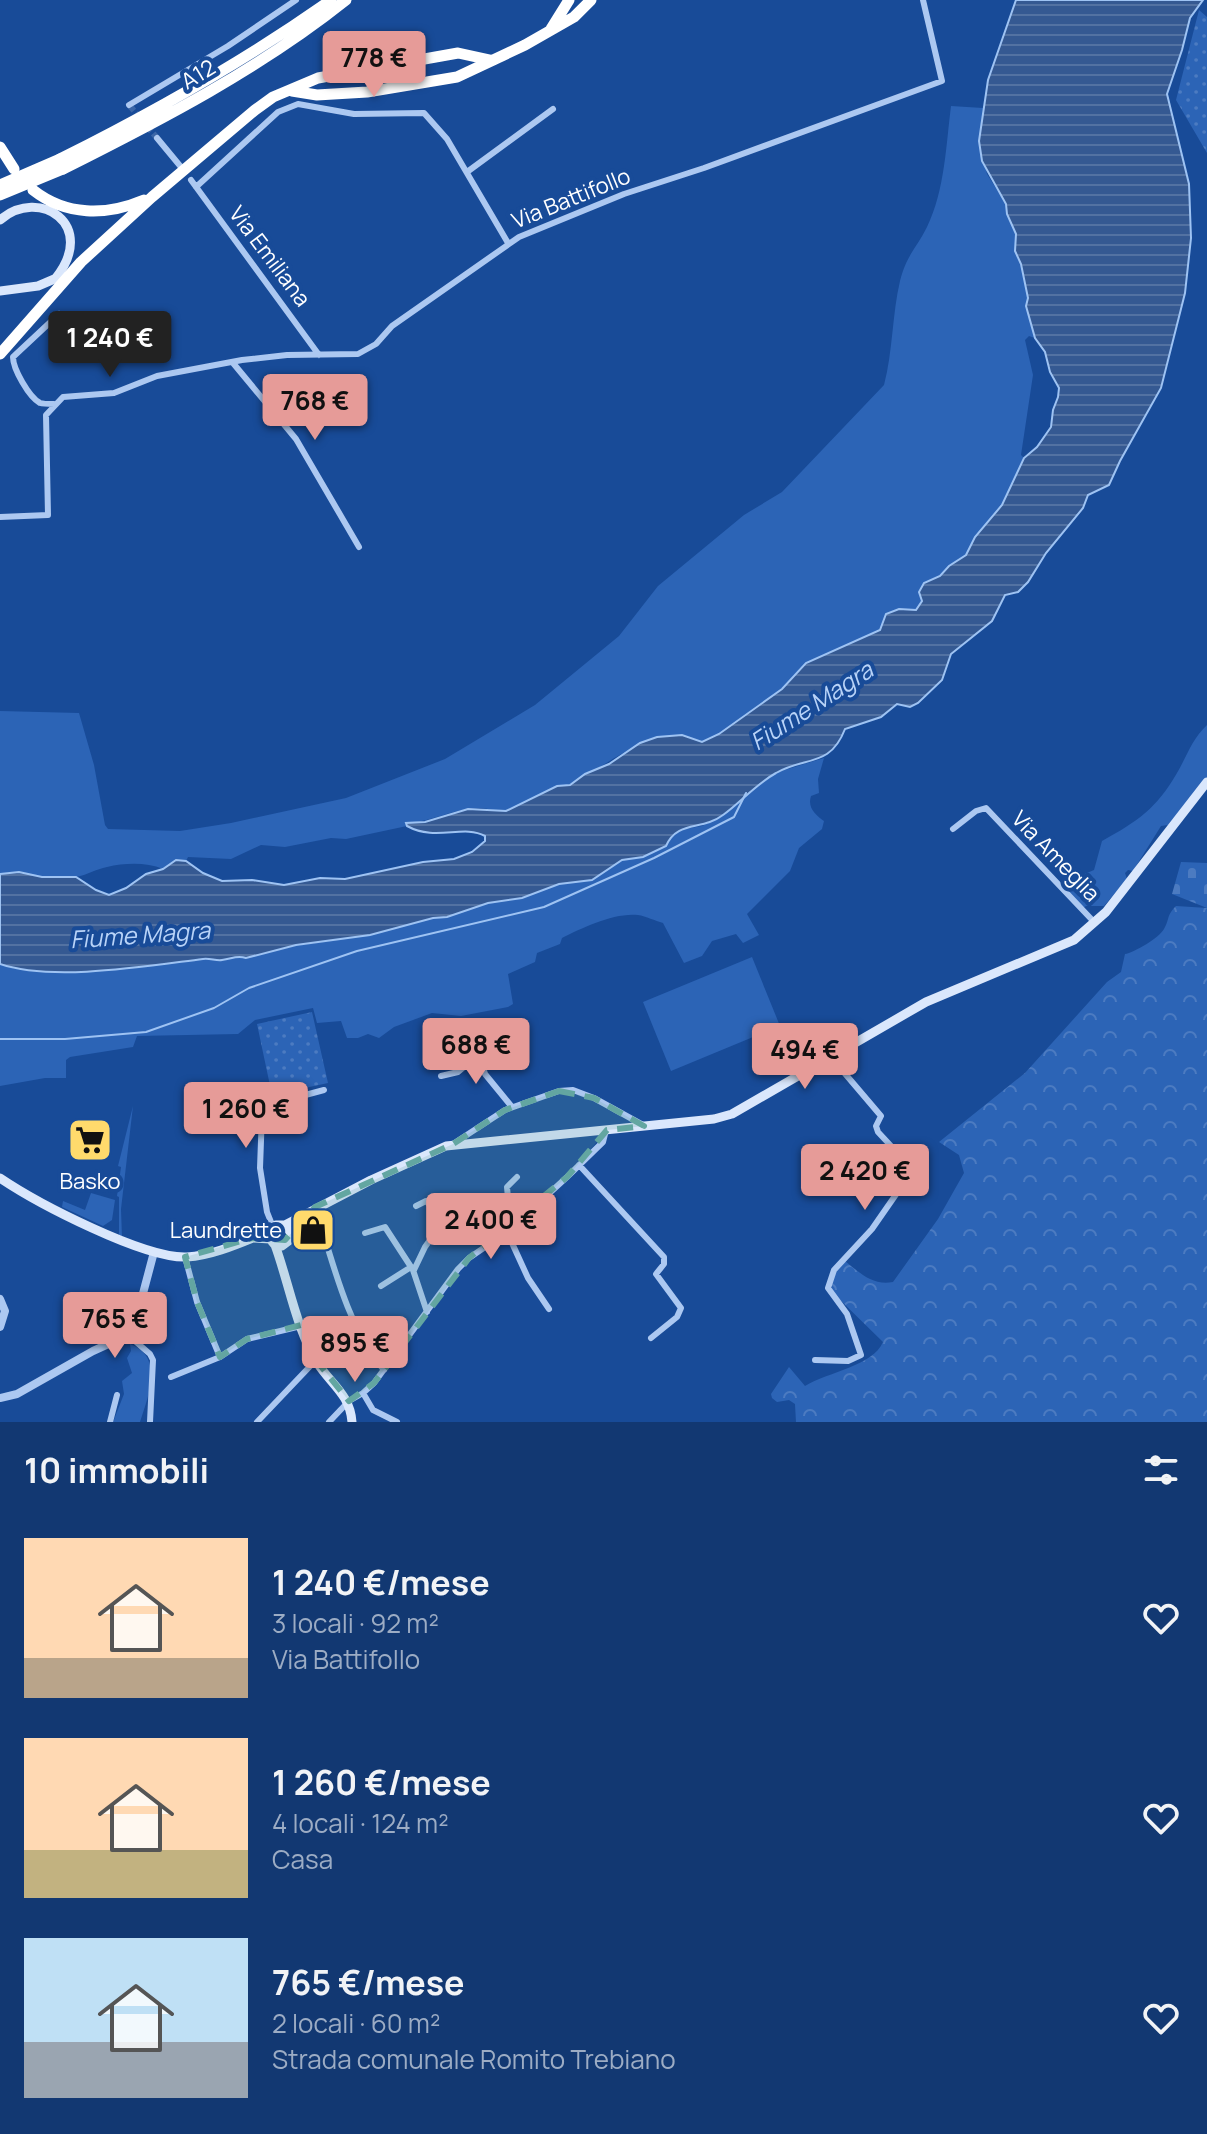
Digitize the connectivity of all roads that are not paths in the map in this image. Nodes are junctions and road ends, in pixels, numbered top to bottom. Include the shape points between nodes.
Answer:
1 (296, 0) edge
2 (323, 0) edge
3 (331, 0) edge
4 (346, 0) edge
5 (569, 0) edge
6 (580, 0) edge
7 (591, 0) edge
8 (923, 0) edge
9 (309, 16) junction
10 (551, 29) junction
11 (490, 60) junction
12 (291, 91) junction
13 (129, 105) dead end
14 (553, 109) dead end
15 (157, 138) tunnel mouth
16 (0, 147) edge
17 (62, 164) junction
18 (181, 167) dead end
19 (14, 169) dead end
20 (467, 172) junction
21 (191, 180) dead end
22 (0, 185) edge
23 (196, 187) junction
24 (33, 190) dead end
25 (0, 195) edge
26 (152, 197) junction
27 (0, 220) edge
28 (508, 243) junction
29 (81, 262) junction
30 (55, 279) junction
31 (0, 291) edge
32 (59, 314) dead end
33 (0, 354) edge
34 (319, 355) junction
35 (233, 363) junction
36 (54, 404) junction
37 (0, 517) edge
38 (359, 547) dead end
39 (1207, 782) edge
40 (953, 829) dead end
41 (1095, 923) junction
42 (830, 1056) junction
43 (441, 1076) dead end
44 (324, 1090) dead end
45 (512, 1107) junction
46 (644, 1126) junction
47 (606, 1130) junction
48 (453, 1144) junction
49 (579, 1165) junction
50 (517, 1177) dead end
51 (0, 1178) edge
52 (416, 1206) dead end
53 (315, 1207) junction
54 (520, 1221) junction
55 (288, 1229) junction
56 (507, 1232) junction
57 (365, 1233) dead end
58 (274, 1237) junction
59 (154, 1252) junction
60 (185, 1257) junction
61 (412, 1268) junction
62 (381, 1286) dead end
63 (0, 1299) edge
64 (549, 1309) dead end
65 (427, 1312) junction
66 (301, 1325) junction
67 (0, 1327) edge
68 (128, 1335) junction
69 (651, 1338) dead end
70 (220, 1357) junction
71 (316, 1360) junction
72 (815, 1360) dead end
73 (384, 1370) junction
74 (171, 1377) dead end
75 (363, 1393) junction
76 (117, 1395) dead end
77 (0, 1398) edge
78 (349, 1401) junction
79 (110, 1422) edge
80 (150, 1422) edge
81 (257, 1422) edge
82 (329, 1422) edge
83 (352, 1422) edge
84 (397, 1422) edge

1 - 13 street
2 - 9 highway
3 - 9 highway, A12 / A12
4 - 17 highway, A12 / A12 via 162,119
5 - 10 highway
6 - 10 highway
7 - 10 highway
8 - 28 street, Via Battifollo via 942,81 624,194
9 - 17 highway, A12 / A12
10 - 11 highway
11 - 12 highway via 457,77 367,92
11 - 12 highway via 458,53 318,78
12 - 26 highway via 255,110
14 - 20 street
15 - 18 street
16 - 19 highway
17 - 22 highway, A12, bridge
17 - 25 highway, A12, bridge
20 - 23 street via 424,113 354,114 298,104 281,110
20 - 28 street
21 - 23 street, Via Emiliana
23 - 34 street, Via Emiliana
24 - 26 highway via 56,204 90,212 108,212
26 - 29 highway
27 - 30 main road via 27,208 60,218 72,246
28 - 34 street, Via Battifollo via 392,326 376,344 358,354
29 - 30 main road
29 - 33 highway
30 - 31 main road via 24,290
32 - 36 street via 13,357 34,398
34 - 35 street, Via Battifollo
35 - 36 street, Via Battifollo via 157,376 114,393 63,397
35 - 38 street via 296,439
36 - 37 street via 46,415 48,515
39 - 41 main road
40 - 41 street, Via Ameglia via 986,808
41 - 42 main road via 1074,940 926,1002
42 - 46 main road via 732,1114
42 - 72 street via 881,1116 878,1132 917,1174 828,1282 847,1314 861,1355 848,1361
43 - 45 street via 470,1062 482,1063
44 - 58 street via 268,1105 262,1113 260,1168
45 - 46 street via 573,1090
45 - 48 street
46 - 47 main road
47 - 48 main road
47 - 49 street via 603,1142
48 - 53 main road
49 - 54 street
49 - 69 street via 664,1257 656,1274 681,1308
50 - 54 street via 507,1187
51 - 59 main road via 49,1206
52 - 61 street via 426,1201 440,1226
53 - 55 main road
53 - 73 street via 357,1329
54 - 56 street
55 - 58 main road
55 - 58 main road via 290,1240
56 - 64 street
56 - 65 street via 458,1269
57 - 61 street via 385,1227
58 - 60 main road
58 - 66 main road
59 - 60 main road
59 - 68 street
60 - 70 street
61 - 62 street
61 - 65 street
63 - 67 street via 5,1311
65 - 73 street
66 - 70 street via 247,1339
66 - 71 main road
68 - 77 street
68 - 80 street via 153,1360
70 - 74 street
71 - 78 main road
71 - 81 street
73 - 75 street
75 - 78 street
75 - 84 street via 373,1410
76 - 79 street
78 - 82 street
78 - 83 main road

